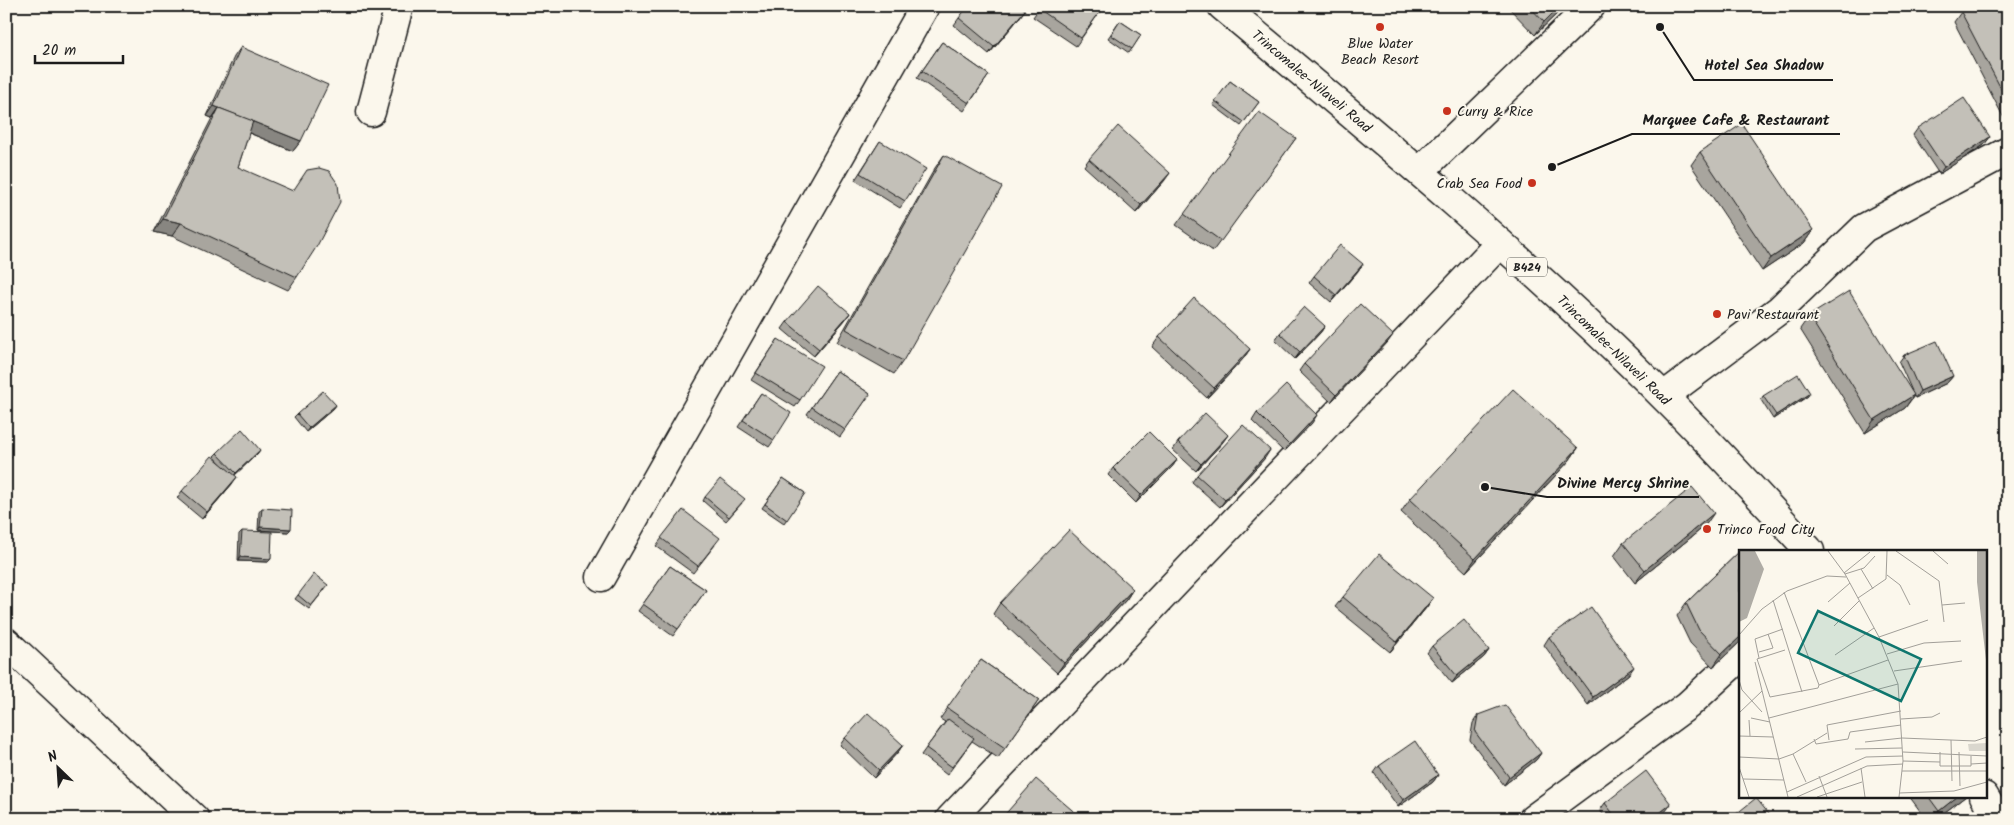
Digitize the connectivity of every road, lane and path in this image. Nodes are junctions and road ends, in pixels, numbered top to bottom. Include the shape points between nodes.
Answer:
1 (399, 6) edge
2 (925, 6) edge
3 (1222, 6) edge
4 (1591, 6) edge
5 (371, 112) dead end
6 (2008, 151) edge
7 (1420, 171) junction
8 (1500, 243) junction
9 (1664, 396) junction
10 (1809, 550) edge
11 (601, 577) dead end
12 (6, 642) edge
13 (1739, 658) edge
14 (1985, 798) edge
15 (195, 819) edge
16 (950, 819) edge
17 (1534, 819) edge
18 (1998, 819) edge

1 - 5 street
2 - 11 street
3 - 7 street, Trincomalee-Nilaveli Road / B424
4 - 7 street
6 - 9 street via 1864,228 1779,310
7 - 8 street, Trincomalee-Nilaveli Road / B424
8 - 9 street, Trincomalee-Nilaveli Road / B424
8 - 16 street
9 - 10 street, Trincomalee-Nilaveli Road / B424
12 - 15 street
13 - 17 street via 1688,706
14 - 18 street

